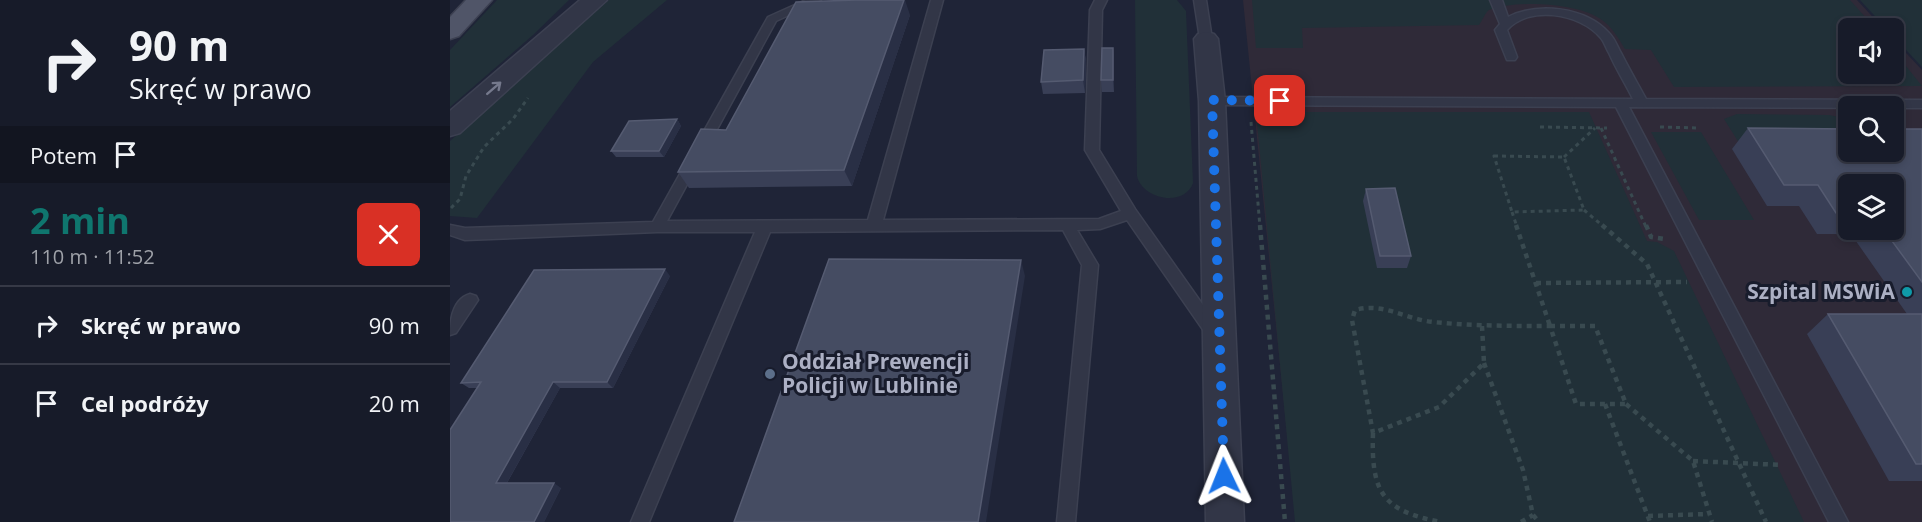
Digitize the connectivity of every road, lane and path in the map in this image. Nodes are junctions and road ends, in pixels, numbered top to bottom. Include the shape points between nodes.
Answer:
1 (480, 0) edge
2 (595, 0) edge
3 (815, 0) edge
4 (937, 0) edge
5 (1101, 0) edge
6 (1496, 0) edge
7 (1199, 1) edge
8 (1505, 23) junction
9 (450, 31) edge
10 (1206, 39) joint
11 (1511, 57) dead end
12 (531, 94) dead end
13 (1212, 100) junction
14 (1620, 102) junction
15 (1642, 103) junction
16 (1922, 104) edge
17 (1250, 111) dead end
18 (450, 126) edge
19 (1596, 128) dead end
20 (1564, 157) junction
21 (450, 210) edge
22 (1584, 210) junction
23 (1512, 212) junction
24 (1130, 213) junction
25 (1067, 224) junction
26 (765, 226) junction
27 (874, 226) junction
28 (657, 227) junction
29 (450, 230) edge
30 (1696, 281) dead end
31 (1654, 282) junction
32 (1536, 283) junction
33 (470, 300) dead end
34 (1482, 326) junction
35 (1550, 326) junction
36 (450, 328) edge
37 (1219, 339) junction
38 (1484, 363) junction
39 (1605, 404) junction
40 (1626, 404) junction
41 (1373, 433) junction
42 (1693, 461) junction
43 (1741, 464) junction
44 (1768, 465) dead end
45 (1709, 514) junction
46 (1533, 515) junction
47 (1648, 516) junction
48 (640, 522) edge
49 (1066, 522) edge
50 (1225, 522) edge
51 (1285, 522) edge
52 (1441, 522) edge
53 (1521, 522) edge
54 (1539, 522) edge
55 (1650, 522) edge
56 (1712, 522) edge
57 (1766, 522) edge
58 (1839, 522) edge

1 - 9 main road
18 -> 2 street
3 - 28 lane via 772,19
4 - 27 lane
5 - 24 lane via 1096,10 1092,150
6 - 8 lane
7 - 10 lane
8 - 11 lane via 1501,30
8 - 15 lane via 1514,16 1532,12 1559,13 1582,20 1604,34
10 - 13 street
12 - 21 path via 513,119 484,147 466,176 460,199
13 - 14 lane
13 - 37 street
14 - 15 lane
14 - 58 lane
15 - 16 lane
17 - 51 path
19 - 20 path
20 - 22 path
20 - 23 path via 1494,156
22 - 23 path
22 - 31 path via 1647,264
23 - 32 path
24 - 25 lane via 1100,224
24 - 37 lane
25 - 27 lane
25 - 49 lane via 1090,265
26 - 27 lane
26 - 28 lane
26 - 48 lane
28 - 29 lane via 465,234
30 - 31 path
31 - 32 path
31 - 43 path
32 - 35 path
33 - 36 lane
34 - 35 path
34 - 38 path
34 - 41 path via 1420,320 1377,306 1355,310 1352,320
35 - 39 path via 1576,404
35 - 40 path via 1595,326
37 - 50 street
38 - 41 path via 1439,407
38 - 46 path via 1523,470
39 - 40 path
39 - 47 path
40 - 42 path
41 - 52 path via 1371,459 1383,495 1408,515
42 - 43 path
42 - 45 path
43 - 44 path
43 - 57 path
45 - 47 path
45 - 56 path
46 - 53 path
46 - 54 path
47 - 55 path

